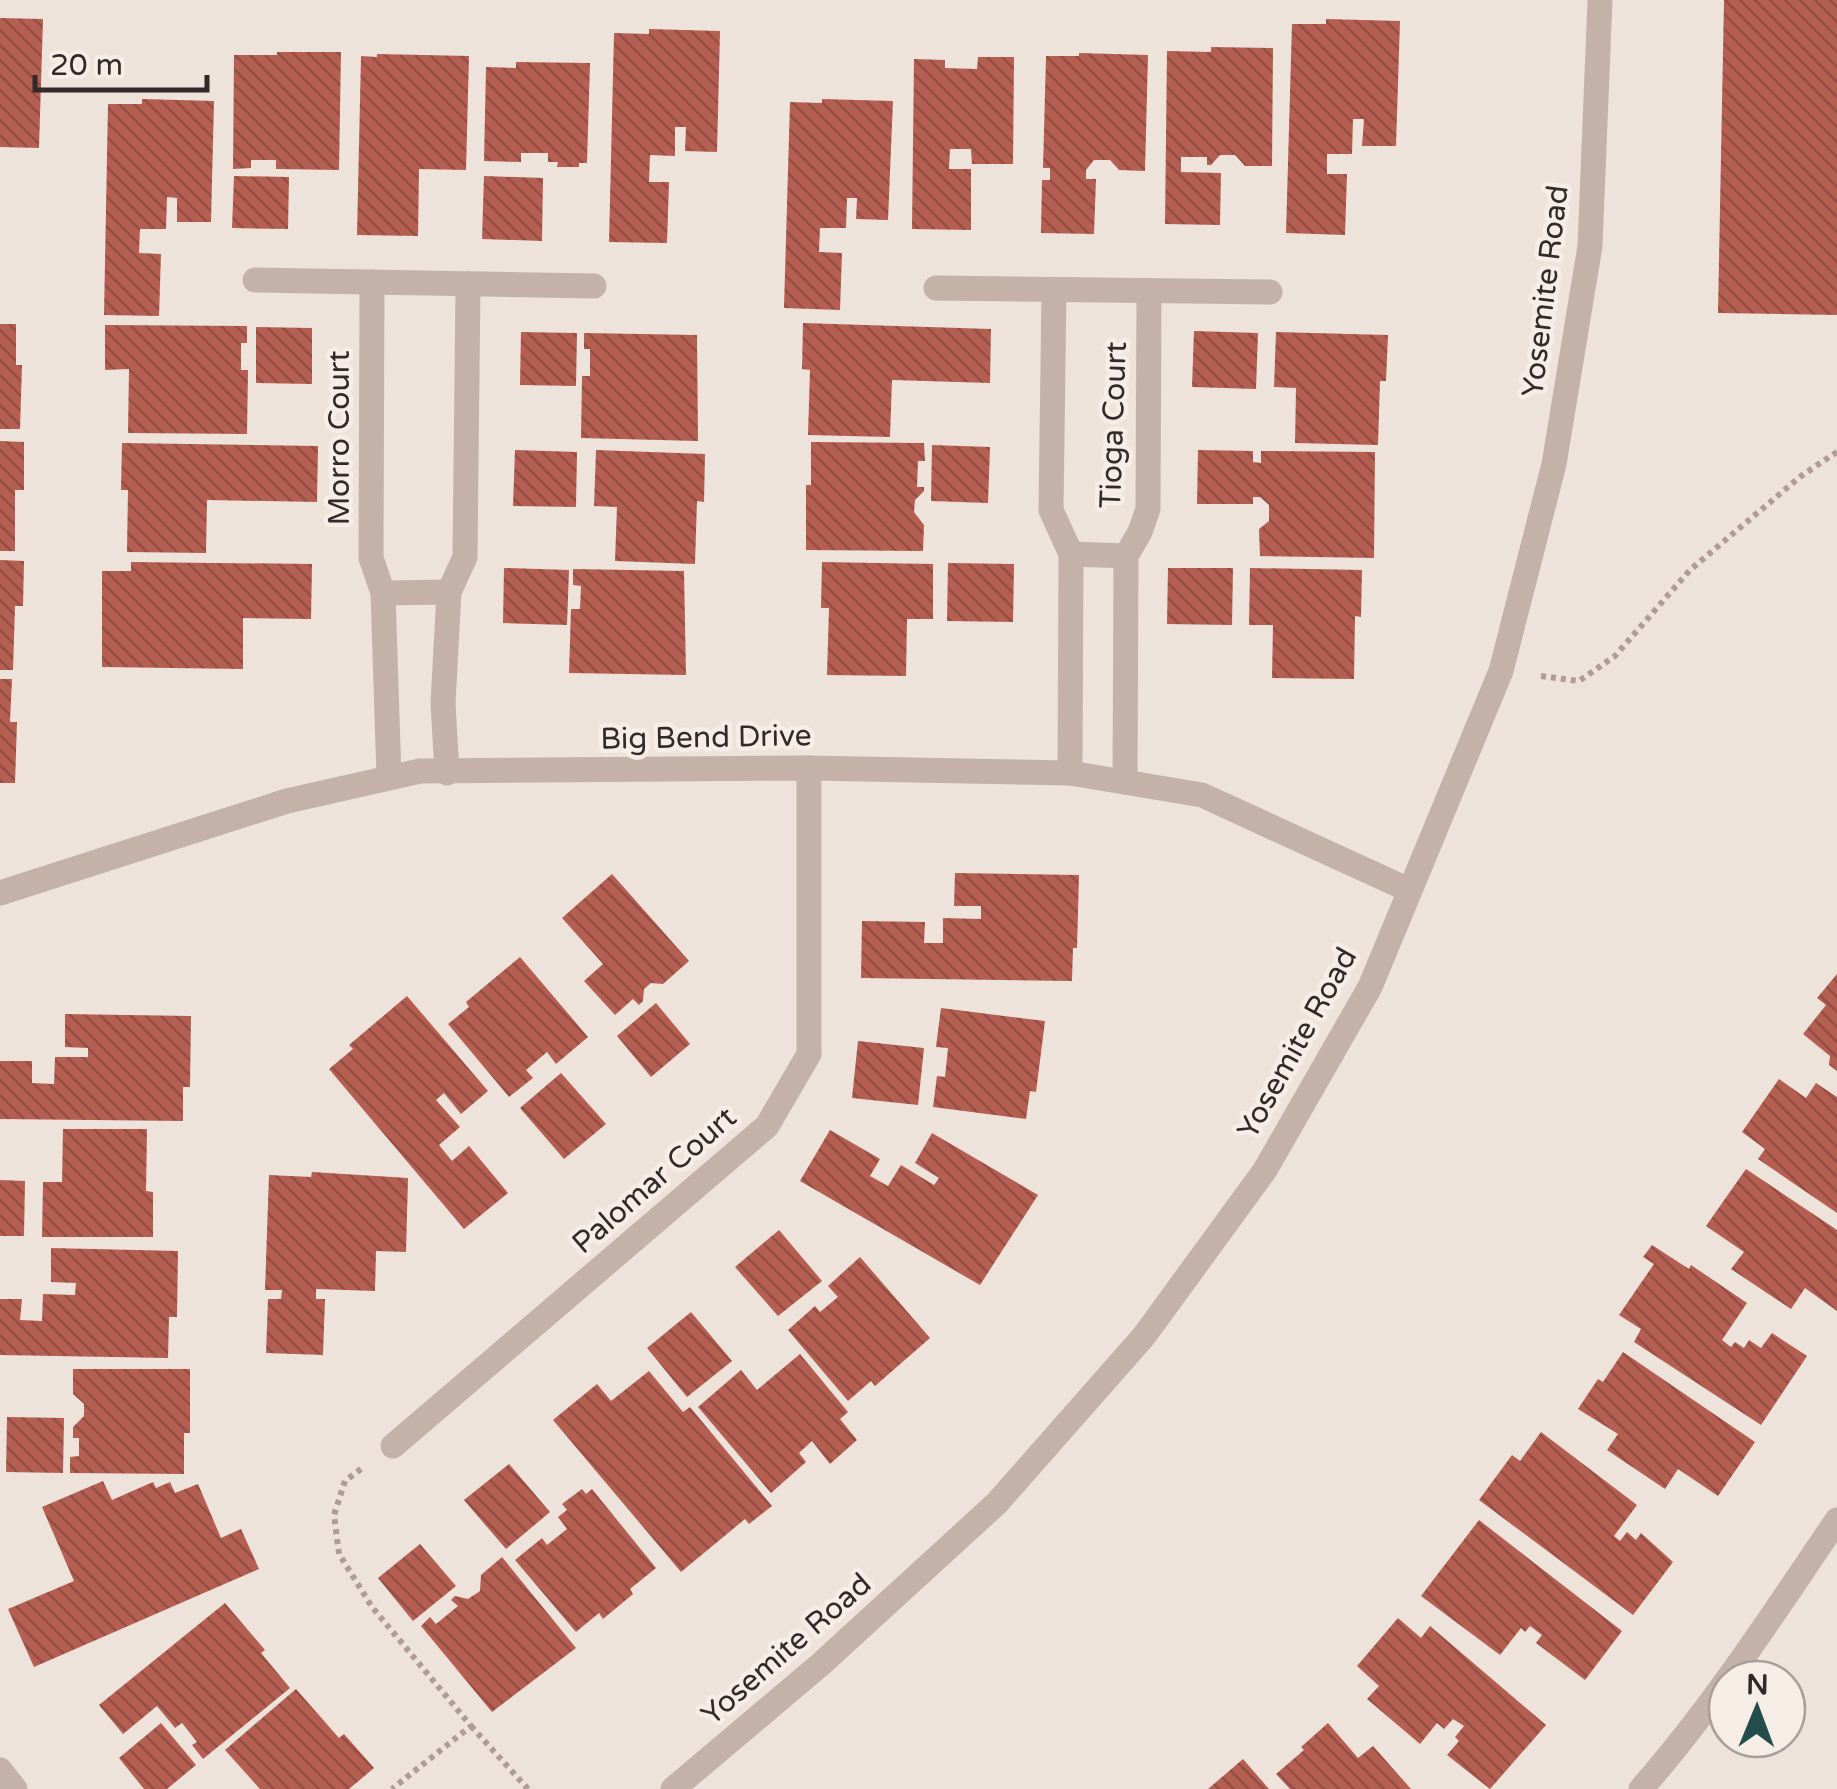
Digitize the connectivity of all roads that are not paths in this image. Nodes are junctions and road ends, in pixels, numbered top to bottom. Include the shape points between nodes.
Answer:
1 (1600, 0) edge
2 (255, 280) dead end
3 (372, 282) junction
4 (468, 284) junction
5 (594, 286) dead end
6 (936, 288) dead end
7 (1054, 290) junction
8 (1149, 291) junction
9 (1270, 292) dead end
10 (1071, 554) junction
11 (1126, 556) junction
12 (449, 592) junction
13 (383, 593) junction
14 (809, 768) junction
15 (448, 773) junction
16 (1070, 773) junction
17 (389, 776) junction
18 (1125, 782) junction
19 (1408, 890) junction
20 (0, 892) edge
21 (393, 1446) road end
22 (1837, 1520) edge
23 (0, 1770) edge
24 (14, 1789) edge
25 (673, 1789) edge
26 (1640, 1789) edge

1 - 19 street, Yosemite Road via 1590,246 1554,464 1500,670
2 - 3 street
3 - 4 street
3 - 13 street, Morro Court via 371,558
4 - 5 street
4 - 12 street via 465,557
6 - 7 street
7 - 8 street
7 - 10 street, Tioga Court via 1052,510
8 - 9 street
8 - 11 street, Tioga Court via 1148,509
10 - 11 street
10 - 16 street, Tioga Court
11 - 18 street, Tioga Court
12 - 13 street
12 - 15 street via 443,703
13 - 17 street, Morro Court
14 - 15 street, Big Bend Drive
14 - 16 street, Big Bend Drive
14 - 21 street, Palomar Court via 809,1054 768,1126
15 - 17 street, Big Bend Drive
16 - 18 street, Big Bend Drive
17 - 20 street, Big Bend Drive via 287,800
18 - 19 street, Big Bend Drive via 1202,794
19 - 25 street, Yosemite Road via 1370,987 1265,1170 1144,1336 997,1503
22 - 26 street
23 - 24 street

